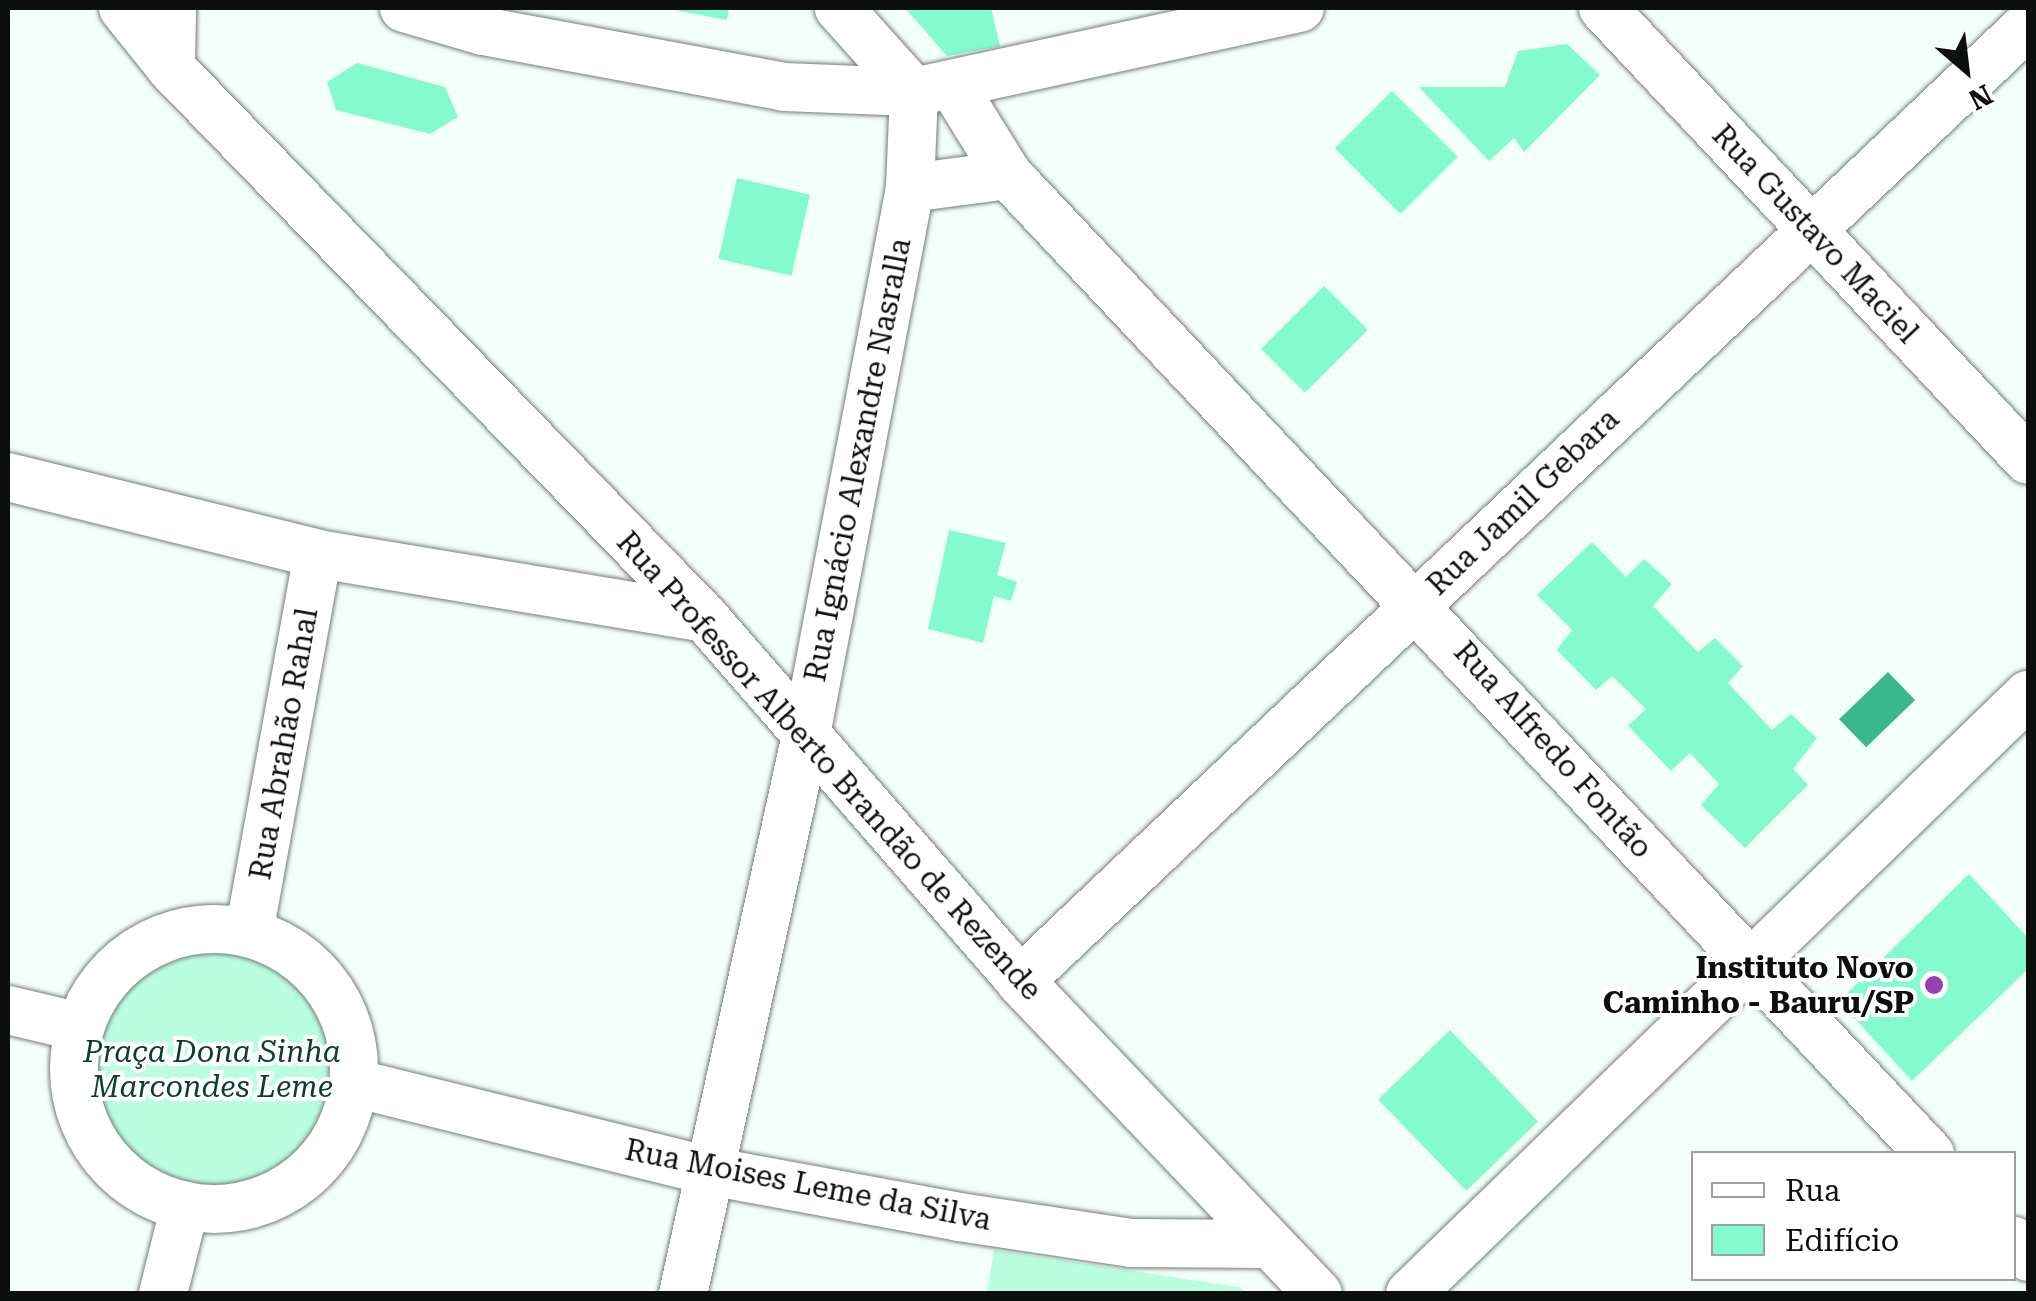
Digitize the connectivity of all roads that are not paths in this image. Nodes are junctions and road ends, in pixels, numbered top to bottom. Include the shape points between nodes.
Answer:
1 (123, 8) edge
2 (172, 8) edge
3 (404, 8) edge
4 (838, 8) edge
5 (1300, 8) edge
6 (1604, 8) edge
7 (1225, 15) edge
8 (495, 19) edge
9 (2028, 25) edge
10 (171, 68) junction
11 (933, 89) junction
12 (1008, 175) junction
13 (910, 188) junction
14 (1809, 228) junction
15 (2028, 460) edge
16 (8, 477) edge
17 (636, 548) junction
18 (318, 554) junction
19 (513, 586) junction
20 (1418, 602) junction
21 (705, 618) junction
22 (2028, 695) edge
23 (806, 735) junction
24 (249, 933) junction
25 (1750, 965) junction
26 (1020, 981) junction
27 (8, 1010) edge
28 (80, 1027) junction
29 (354, 1083) junction
30 (1927, 1151) edge
31 (709, 1170) junction
32 (184, 1206) junction
33 (1269, 1244) junction
34 (163, 1294) edge
35 (683, 1294) edge
36 (1318, 1294) edge
37 (1410, 1294) edge

1 - 10 street, Rua Professor Alberto Brandão de Rezende
2 - 10 street
3 - 8 street
4 - 11 street, Rua Alfredo Fontão
5 - 7 street
6 - 14 street, Rua Gustavo Maciel
7 - 11 street
8 - 11 street via 784,87
9 - 14 street, Rua Jamil Gebara
10 - 17 street, Rua Professor Alberto Brandão de Rezende
11 - 12 street, Rua Alfredo Fontão
11 - 13 street, Rua Ignácio Alexandre Nasralla
12 - 13 street
12 - 20 street, Rua Alfredo Fontão
13 - 23 street, Rua Ignácio Alexandre Nasralla
14 - 15 street, Rua Gustavo Maciel
14 - 20 street, Rua Jamil Gebara
16 - 18 street
17 - 19 street via 594,576
17 - 21 street, Rua Professor Alberto Brandão de Rezende
18 - 19 street
18 - 24 street, Rua Abrahão Rahal
19 - 21 street
20 - 25 street, Rua Alfredo Fontão
20 - 26 street, Rua Jamil Gebara
21 - 23 street, Rua Professor Alberto Brandão de Rezende
22 - 25 street
23 - 26 street, Rua Professor Alberto Brandão de Rezende
23 - 31 street, Rua Ignácio Alexandre Nasralla
24 - 28 street via 189,931 132,954
24 - 29 street via 321,977 348,1026
25 - 30 street, Rua Alfredo Fontão
25 - 37 street
26 - 33 street, Rua Professor Alberto Brandão de Rezende
27 - 28 street
28 - 32 street via 74,1086 92,1141 132,1183
29 - 31 street, Rua Moises Leme da Silva
29 - 32 street via 336,1138 297,1182 244,1206
31 - 33 street, Rua Moises Leme da Silva via 1131,1243
31 - 35 street, Rua Ignácio Alexandre Nasralla
32 - 34 street
33 - 36 street, Rua Professor Alberto Brandão de Rezende

